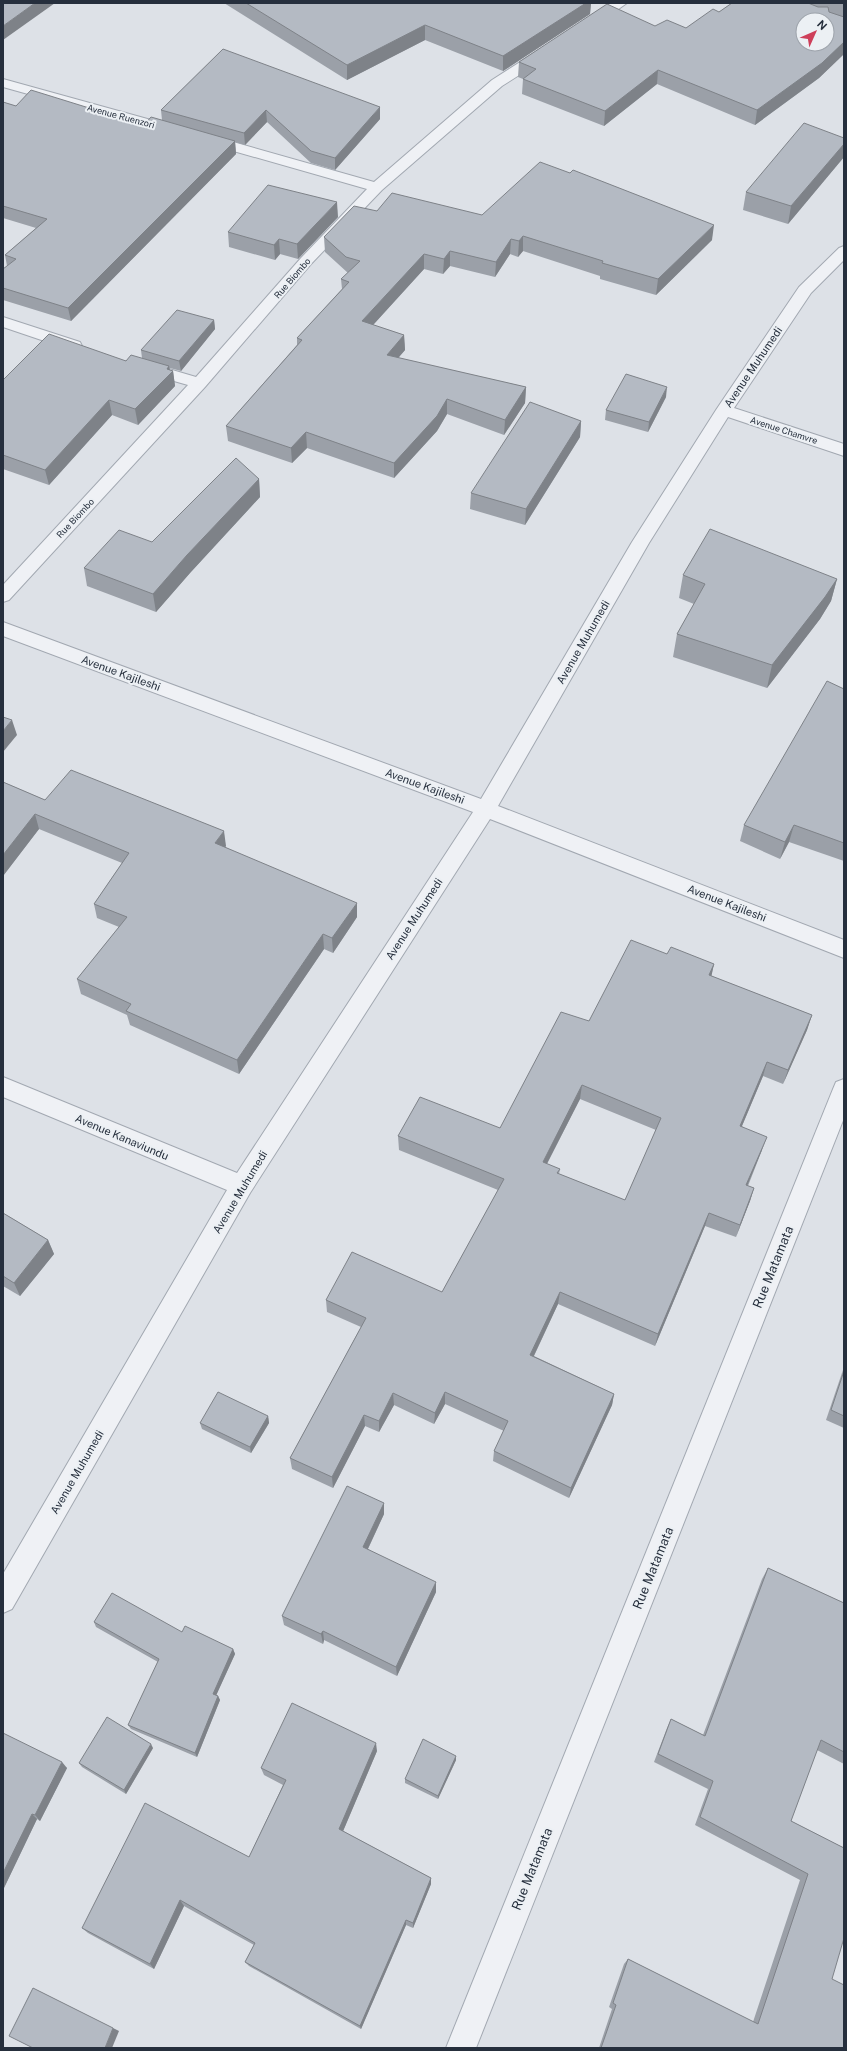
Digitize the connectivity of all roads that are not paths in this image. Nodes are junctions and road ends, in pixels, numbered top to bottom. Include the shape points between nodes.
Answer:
1 (620, 3) edge
2 (577, 31) edge
3 (557, 44) edge
4 (3, 83) edge
5 (377, 186) junction
6 (844, 251) edge
7 (3, 322) edge
8 (86, 350) edge
9 (131, 363) edge
10 (199, 383) junction
11 (724, 410) junction
12 (844, 450) edge
13 (3, 596) edge
14 (3, 629) edge
15 (486, 809) junction
16 (844, 948) edge
17 (3, 1087) edge
18 (844, 1088) edge
19 (242, 1186) junction
20 (3, 1600) edge
21 (461, 2048) edge

1 - 2 street via 598,11
3 - 5 street, Rue Biombo via 497,84
4 - 5 street, Avenue Ruenzori
5 - 10 street, Rue Biombo via 306,261
6 - 11 street, Avenue Muhumedi via 806,290
7 - 8 street
9 - 10 street
10 - 13 street, Rue Biombo
11 - 12 street, Avenue Chamvre
11 - 15 street, Avenue Muhumedi via 641,542
14 - 15 street, Avenue Kajileshi
15 - 16 street, Avenue Kajileshi
15 - 19 street, Avenue Muhumedi
17 - 19 street, Avenue Kanaviundu
18 - 21 street, Rue Matamata
19 - 20 street, Avenue Muhumedi

